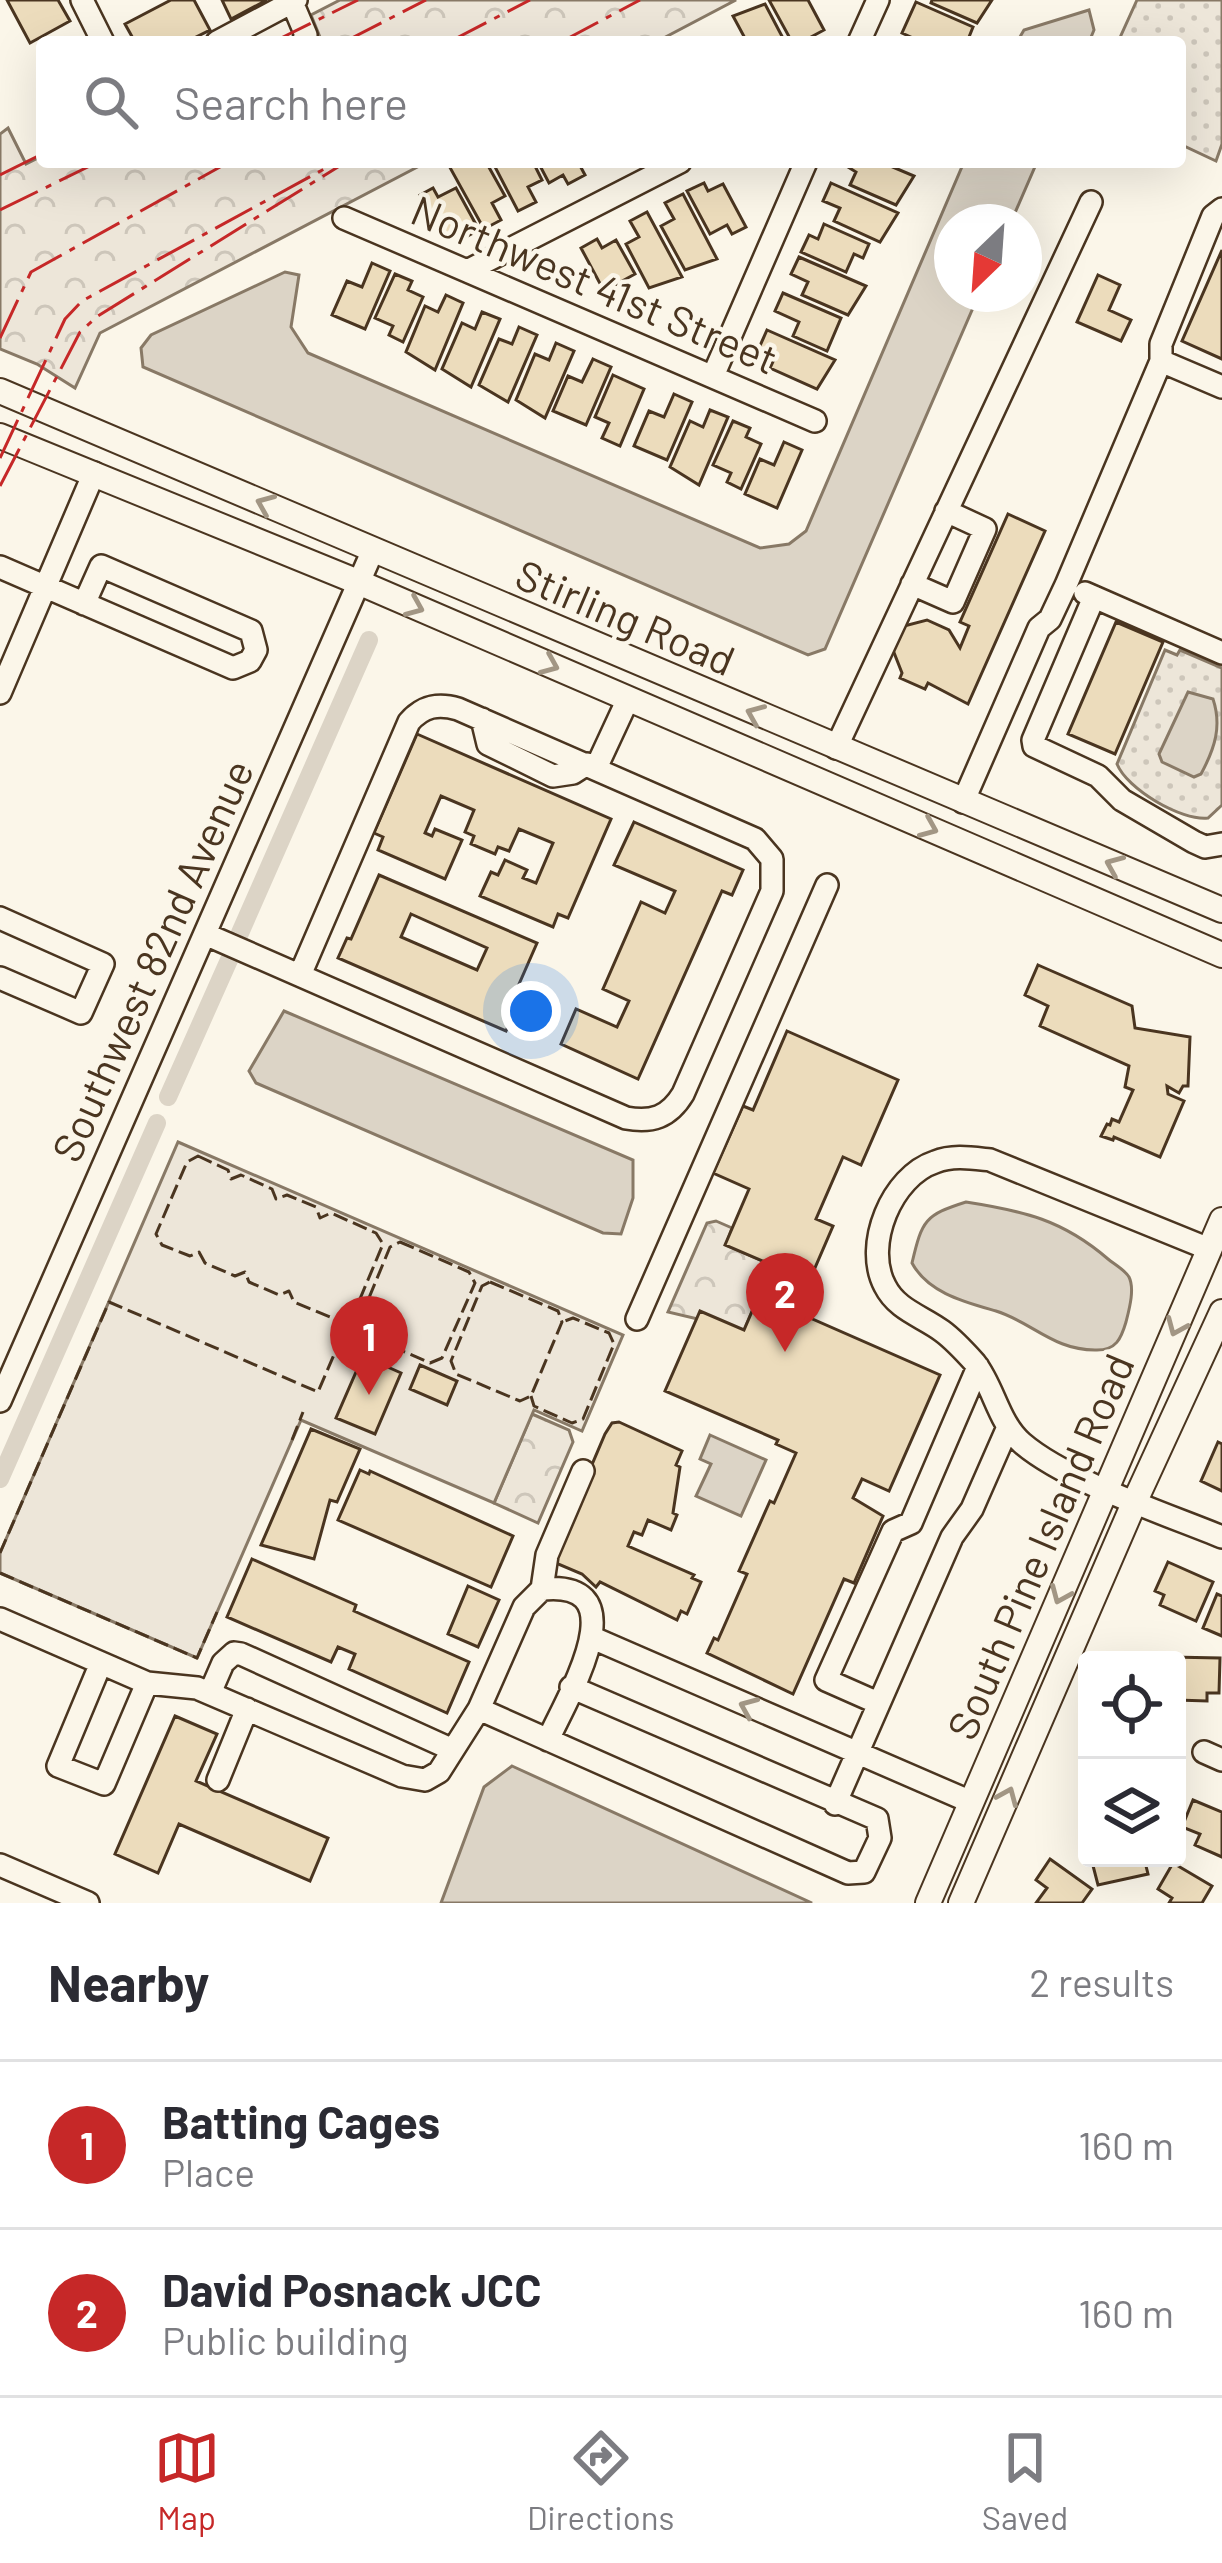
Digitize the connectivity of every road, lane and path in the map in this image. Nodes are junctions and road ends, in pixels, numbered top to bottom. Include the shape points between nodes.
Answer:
1 (82, 0) edge
2 (878, 0) edge
3 (294, 1) edge
4 (100, 36) edge
5 (228, 36) edge
6 (306, 36) edge
7 (863, 36) edge
8 (668, 168) edge
9 (803, 168) edge
10 (1090, 202) dead end
11 (1222, 209) edge
12 (344, 218) dead end
13 (467, 271) junction
14 (1162, 361) junction
15 (712, 376) junction
16 (1222, 387) edge
17 (0, 391) edge
18 (815, 421) dead end
19 (0, 436) edge
20 (94, 473) junction
21 (946, 511) junction
22 (373, 550) junction
23 (0, 567) edge
24 (358, 582) junction
25 (912, 584) junction
26 (1066, 585) junction
27 (45, 587) junction
28 (1094, 597) junction
29 (83, 604) junction
30 (1222, 653) edge
31 (0, 692) edge
32 (628, 699) junction
33 (836, 748) junction
34 (591, 766) junction
35 (821, 782) junction
36 (963, 802) junction
37 (1222, 844) edge
38 (827, 885) dead end
39 (1222, 910) edge
40 (0, 918) edge
41 (205, 934) junction
42 (1222, 955) edge
43 (299, 975) junction
44 (0, 978) edge
45 (1222, 1220) edge
46 (1209, 1250) junction
47 (1222, 1312) edge
48 (637, 1319) dead end
49 (978, 1367) junction
50 (0, 1401) edge
51 (1009, 1427) junction
52 (583, 1471) dead end
53 (1106, 1488) junction
54 (1135, 1502) junction
55 (1222, 1538) edge
56 (542, 1589) junction
57 (0, 1618) edge
58 (593, 1638) junction
59 (100, 1663) junction
60 (147, 1684) junction
61 (571, 1687) junction
62 (210, 1693) junction
63 (878, 1703) junction
64 (247, 1709) junction
65 (479, 1709) junction
66 (548, 1740) junction
67 (453, 1750) junction
68 (855, 1752) junction
69 (218, 1780) dead end
70 (971, 1802) junction
71 (835, 1804) junction
72 (0, 1865) edge
73 (88, 1903) edge
74 (928, 1903) edge
75 (962, 1903) edge

1 - 4 street
2 - 7 street
3 - 5 street
3 - 6 street
8 - 13 street
9 - 15 street
10 - 21 street
11 - 14 street via 1161,344
12 - 13 street, Northwest 41st Street
13 - 15 street, Northwest 41st Street
14 - 16 street
14 - 26 street
15 - 18 street, Northwest 41st Street
22 -> 17 main road, Stirling Road
19 - 20 main road, Stirling Road
20 - 24 main road, Stirling Road
20 - 27 street
21 - 25 street
21 - 25 street via 986,529 953,602
22 - 24 street, Southwest 82nd Avenue
33 -> 22 main road, Stirling Road
23 - 27 street
24 -> 32 main road, Stirling Road
24 - 41 street, Southwest 82nd Avenue
25 - 33 street
26 - 28 street
26 - 36 street
27 - 29 street
27 - 31 street
28 - 30 street
28 - 37 street via 1034,746 1098,776 1122,800 1194,842
29 - 29 street via 101,566 251,631 256,650 232,668
32 - 34 street
32 - 35 main road, Stirling Road
33 - 35 main road
33 - 36 main road, Stirling Road
34 - 43 street via 482,719 425,709 410,722
34 - 43 street via 755,839 774,868 772,891 670,1112 626,1118
35 -> 42 main road, Stirling Road
39 -> 36 main road, Stirling Road
38 - 48 street
40 - 44 street via 103,964 81,1013
41 - 43 street
41 - 50 street, Southwest 82nd Avenue
45 - 46 main road, South Pine Island Road
46 - 49 street via 990,1160 931,1162 888,1207 877,1249 884,1285
46 -> 53 main road, South Pine Island Road
47 - 54 main road, South Pine Island Road
49 - 51 street
49 - 63 street via 911,1522 893,1531 826,1680
51 - 53 street via 1045,1458
51 - 63 street
52 - 56 street via 544,1562
53 - 54 street
53 -> 70 main road, South Pine Island Road
54 - 55 street
75 -> 54 main road, South Pine Island Road
56 - 58 street via 568,1589 586,1603
56 - 65 street via 524,1607
57 - 59 street
58 - 61 street
68 -> 58 street
59 - 60 street
59 - 60 street via 58,1766 104,1784
60 - 62 street
61 - 66 street
61 - 71 street
62 - 64 street
62 - 67 street via 223,1663 241,1654
63 - 68 street
64 - 67 street via 402,1776 425,1780
64 - 69 street
65 - 66 street
65 - 67 street
66 - 71 street via 848,1873 864,1872 880,1838 877,1820
68 - 70 street
68 - 71 street
70 - 74 main road, South Pine Island Road
72 - 73 street

